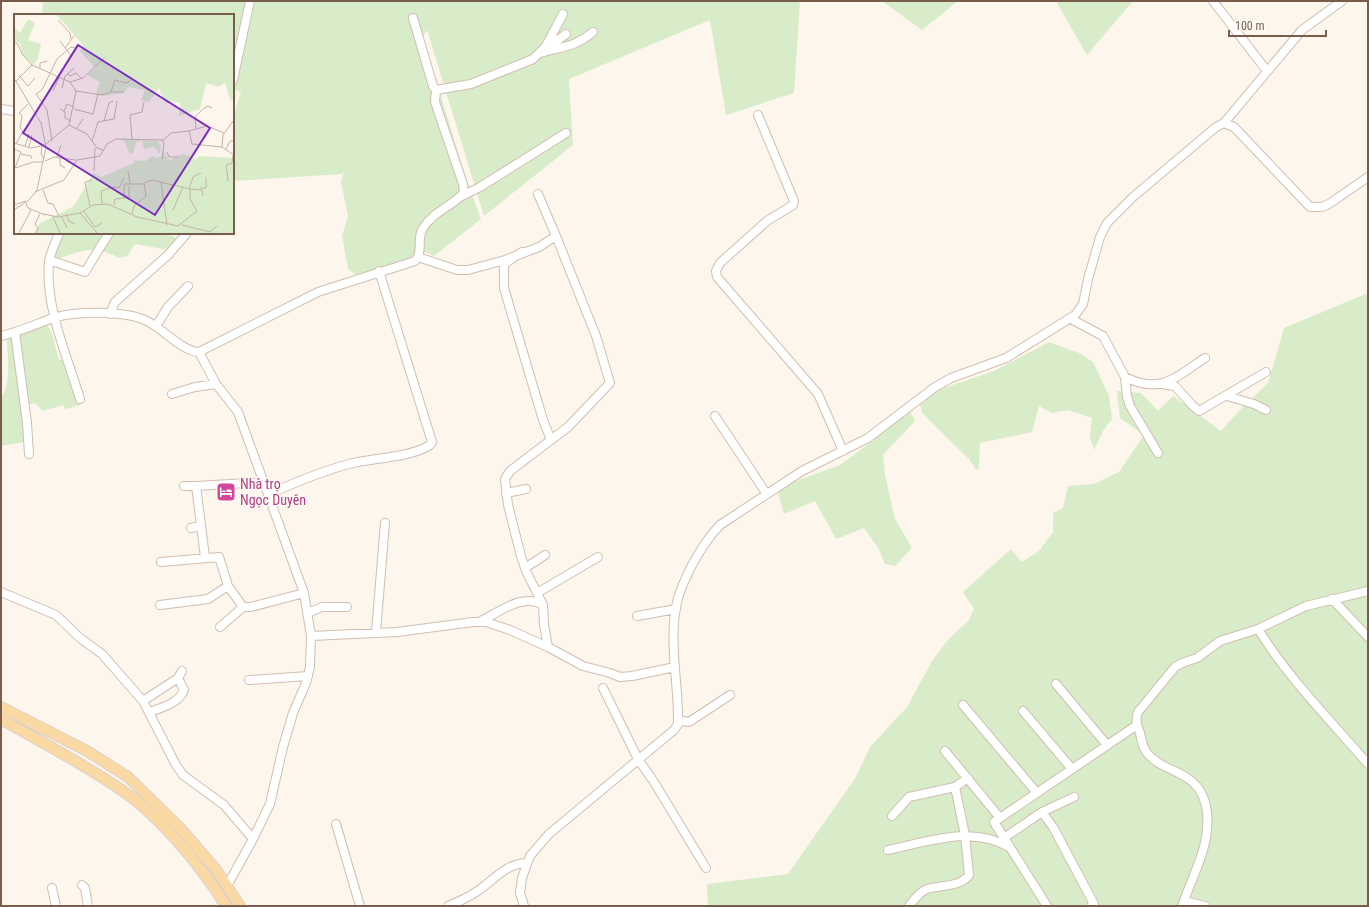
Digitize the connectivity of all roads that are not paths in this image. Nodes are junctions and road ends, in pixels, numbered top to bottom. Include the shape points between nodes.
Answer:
1 (250, 1) edge
2 (1213, 1) edge
3 (1342, 1) edge
4 (563, 14) dead end
5 (413, 18) dead end
6 (593, 32) dead end
7 (566, 34) dead end
8 (540, 53) junction
9 (1267, 71) junction
10 (234, 75) edge
11 (436, 90) junction
12 (1, 109) edge
13 (14, 111) dead end
14 (758, 115) dead end
15 (1224, 123) junction
16 (566, 133) dead end
17 (1368, 177) edge
18 (538, 194) dead end
19 (462, 196) junction
20 (59, 234) edge
21 (108, 234) edge
22 (185, 234) edge
23 (556, 236) junction
24 (522, 252) junction
25 (418, 257) junction
26 (49, 260) junction
27 (379, 271) junction
28 (188, 286) dead end
29 (110, 314) junction
30 (55, 318) junction
31 (1071, 319) junction
32 (156, 326) junction
33 (15, 332) junction
34 (1, 336) edge
35 (198, 352) junction
36 (1205, 358) dead end
37 (1266, 372) dead end
38 (1125, 377) junction
39 (216, 384) junction
40 (1162, 384) junction
41 (172, 394) dead end
42 (1227, 396) junction
43 (80, 399) dead end
44 (1265, 407) dead end
45 (715, 416) dead end
46 (551, 440) junction
47 (843, 451) junction
48 (1158, 453) dead end
49 (29, 454) dead end
50 (263, 482) junction
51 (184, 486) dead end
52 (196, 486) junction
53 (526, 489) dead end
54 (506, 493) junction
55 (766, 493) junction
56 (269, 494) junction
57 (385, 523) dead end
58 (200, 526) junction
59 (191, 528) dead end
60 (545, 555) dead end
61 (205, 557) junction
62 (598, 557) dead end
63 (162, 562) dead end
64 (525, 568) junction
65 (228, 586) junction
66 (1368, 591) edge
67 (1, 592) edge
68 (304, 593) junction
69 (537, 593) junction
70 (1332, 599) junction
71 (160, 605) dead end
72 (543, 605) junction
73 (243, 606) junction
74 (347, 607) dead end
75 (676, 609) junction
76 (308, 614) junction
77 (637, 616) dead end
78 (479, 622) junction
79 (220, 627) dead end
80 (1258, 629) junction
81 (376, 632) junction
82 (311, 636) junction
83 (1368, 637) edge
84 (548, 647) junction
85 (675, 667) junction
86 (308, 676) junction
87 (249, 680) dead end
88 (1056, 684) dead end
89 (602, 688) dead end
90 (730, 696) dead end
91 (143, 701) junction
92 (963, 705) dead end
93 (1, 707) edge
94 (1023, 711) dead end
95 (150, 712) junction
96 (1, 719) edge
97 (24, 719) junction
98 (678, 720) junction
99 (1137, 725) junction
100 (19, 729) junction
101 (1107, 746) junction
102 (945, 751) dead end
103 (638, 759) junction
104 (1368, 764) edge
105 (1072, 769) junction
106 (968, 778) junction
107 (955, 787) junction
108 (1037, 793) junction
109 (1074, 797) dead end
110 (1042, 812) junction
111 (892, 816) dead end
112 (1000, 818) junction
113 (336, 824) dead end
114 (965, 835) junction
115 (1004, 838) junction
116 (253, 839) junction
117 (1011, 848) junction
118 (888, 850) dead end
119 (528, 863) junction
120 (706, 868) dead end
121 (82, 885) dead end
122 (52, 888) dead end
123 (229, 890) junction
124 (1183, 903) edge
125 (222, 904) edge
126 (56, 906) edge
127 (88, 906) edge
128 (240, 906) edge
129 (360, 906) edge
130 (448, 906) edge
131 (524, 906) edge
132 (909, 906) edge
133 (1047, 906) edge
134 (1091, 906) edge
135 (1205, 906) edge

1 - 10 street
2 - 9 street
3 - 9 street via 1302,30
4 - 8 street
5 - 11 street via 432,86
6 - 8 street via 572,46
7 - 8 street
8 - 11 street via 523,64 471,84
9 - 15 street
11 - 19 street via 435,102 463,184
12 - 13 street
14 - 47 street via 794,201 793,205 766,221 720,263 716,271 717,277 818,394
15 - 17 street via 1234,127 1310,207 1329,204
15 - 31 street via 1133,197 1107,223 1100,237 1081,310
16 - 19 street
18 - 23 street
19 - 25 street via 435,215 421,230
20 - 26 street
21 - 26 street via 85,272
22 - 29 street via 168,255 115,302
23 - 24 street via 539,247
23 - 46 street via 596,336 610,383 576,421
24 - 25 street via 505,260 468,270 457,270
24 - 46 street via 504,264 504,288
25 - 27 street via 415,261
26 - 30 street via 48,290
27 - 35 street via 318,292
27 - 56 street via 432,442 430,445 388,458 345,466 310,477
28 - 32 street via 168,306
29 - 30 street
29 - 32 street via 130,316
30 - 33 street
30 - 43 street
31 - 38 street via 1103,336
31 - 47 street via 1006,358 951,378 935,387 868,438
32 - 35 street via 182,345
33 - 34 street
33 - 49 street
35 - 39 street
36 - 40 street
37 - 42 street
38 - 40 street via 1138,383 1154,386
38 - 48 street via 1130,406
39 - 41 street
39 - 50 street via 238,412
40 - 42 street via 1175,386 1199,411
42 - 44 street
45 - 55 street
46 - 54 street via 507,475
47 - 55 street
50 - 52 street
50 - 56 street
51 - 52 street
52 - 58 street
53 - 54 street
54 - 64 street
55 - 75 street via 712,533 684,581
56 - 68 street
57 - 81 street
58 - 59 street
58 - 61 street
60 - 64 street
61 - 63 street
61 - 65 street via 220,558
62 - 69 street
64 - 69 street
65 - 71 street via 208,599
65 - 73 street
66 - 70 street
67 - 91 street via 56,615 80,638 102,654
68 - 73 street via 251,607
68 - 76 street
69 - 72 street
70 - 80 street via 1306,606
70 - 83 street
72 - 78 street via 528,600
72 - 84 street
73 - 79 street
74 - 76 street via 322,607
75 - 77 street
75 - 85 street
76 - 82 street
78 - 81 street via 397,632
78 - 84 street via 498,625
80 - 99 street via 1220,641 1197,658 1175,667 1140,708 1136,716
80 - 104 street via 1290,675
81 - 82 street
82 - 86 street
84 - 85 street via 583,666 623,678
85 - 98 street
86 - 87 street
86 - 116 street via 285,740 270,804
88 - 101 street
89 - 103 street
90 - 98 street via 689,722
91 - 95 street
91 - 95 street via 180,675 184,690 182,696 171,704
92 - 108 street
93 - 97 main road
94 - 105 street
95 - 116 street via 183,775 224,805
96 - 100 main road
97 - 100 main road
97 - 123 main road via 87,751 128,777 181,829 217,871
98 - 103 street via 674,730
99 - 101 street
99 - 124 street via 1146,752 1191,780 1202,795 1206,807 1206,836 1202,855
100 - 125 main road via 84,766 127,794 148,812 182,846
101 - 105 street
102 - 106 street
103 - 119 street via 549,834 530,856
103 - 120 street
105 - 108 street
106 - 107 street
106 - 112 street
107 - 111 street via 909,797
107 - 114 street
108 - 112 street
109 - 110 street
110 - 115 street
110 - 134 street via 1053,827 1094,904
112 - 115 street via 994,822
113 - 129 street
114 - 117 street via 998,840
114 - 118 street
114 - 132 street via 969,875 966,879 927,889
115 - 117 street
116 - 123 street
117 - 133 street
119 - 130 street via 509,867 477,892
119 - 131 street via 520,893
121 - 127 street via 85,888
122 - 126 street
123 - 125 main road
123 - 128 main road
124 - 135 street

